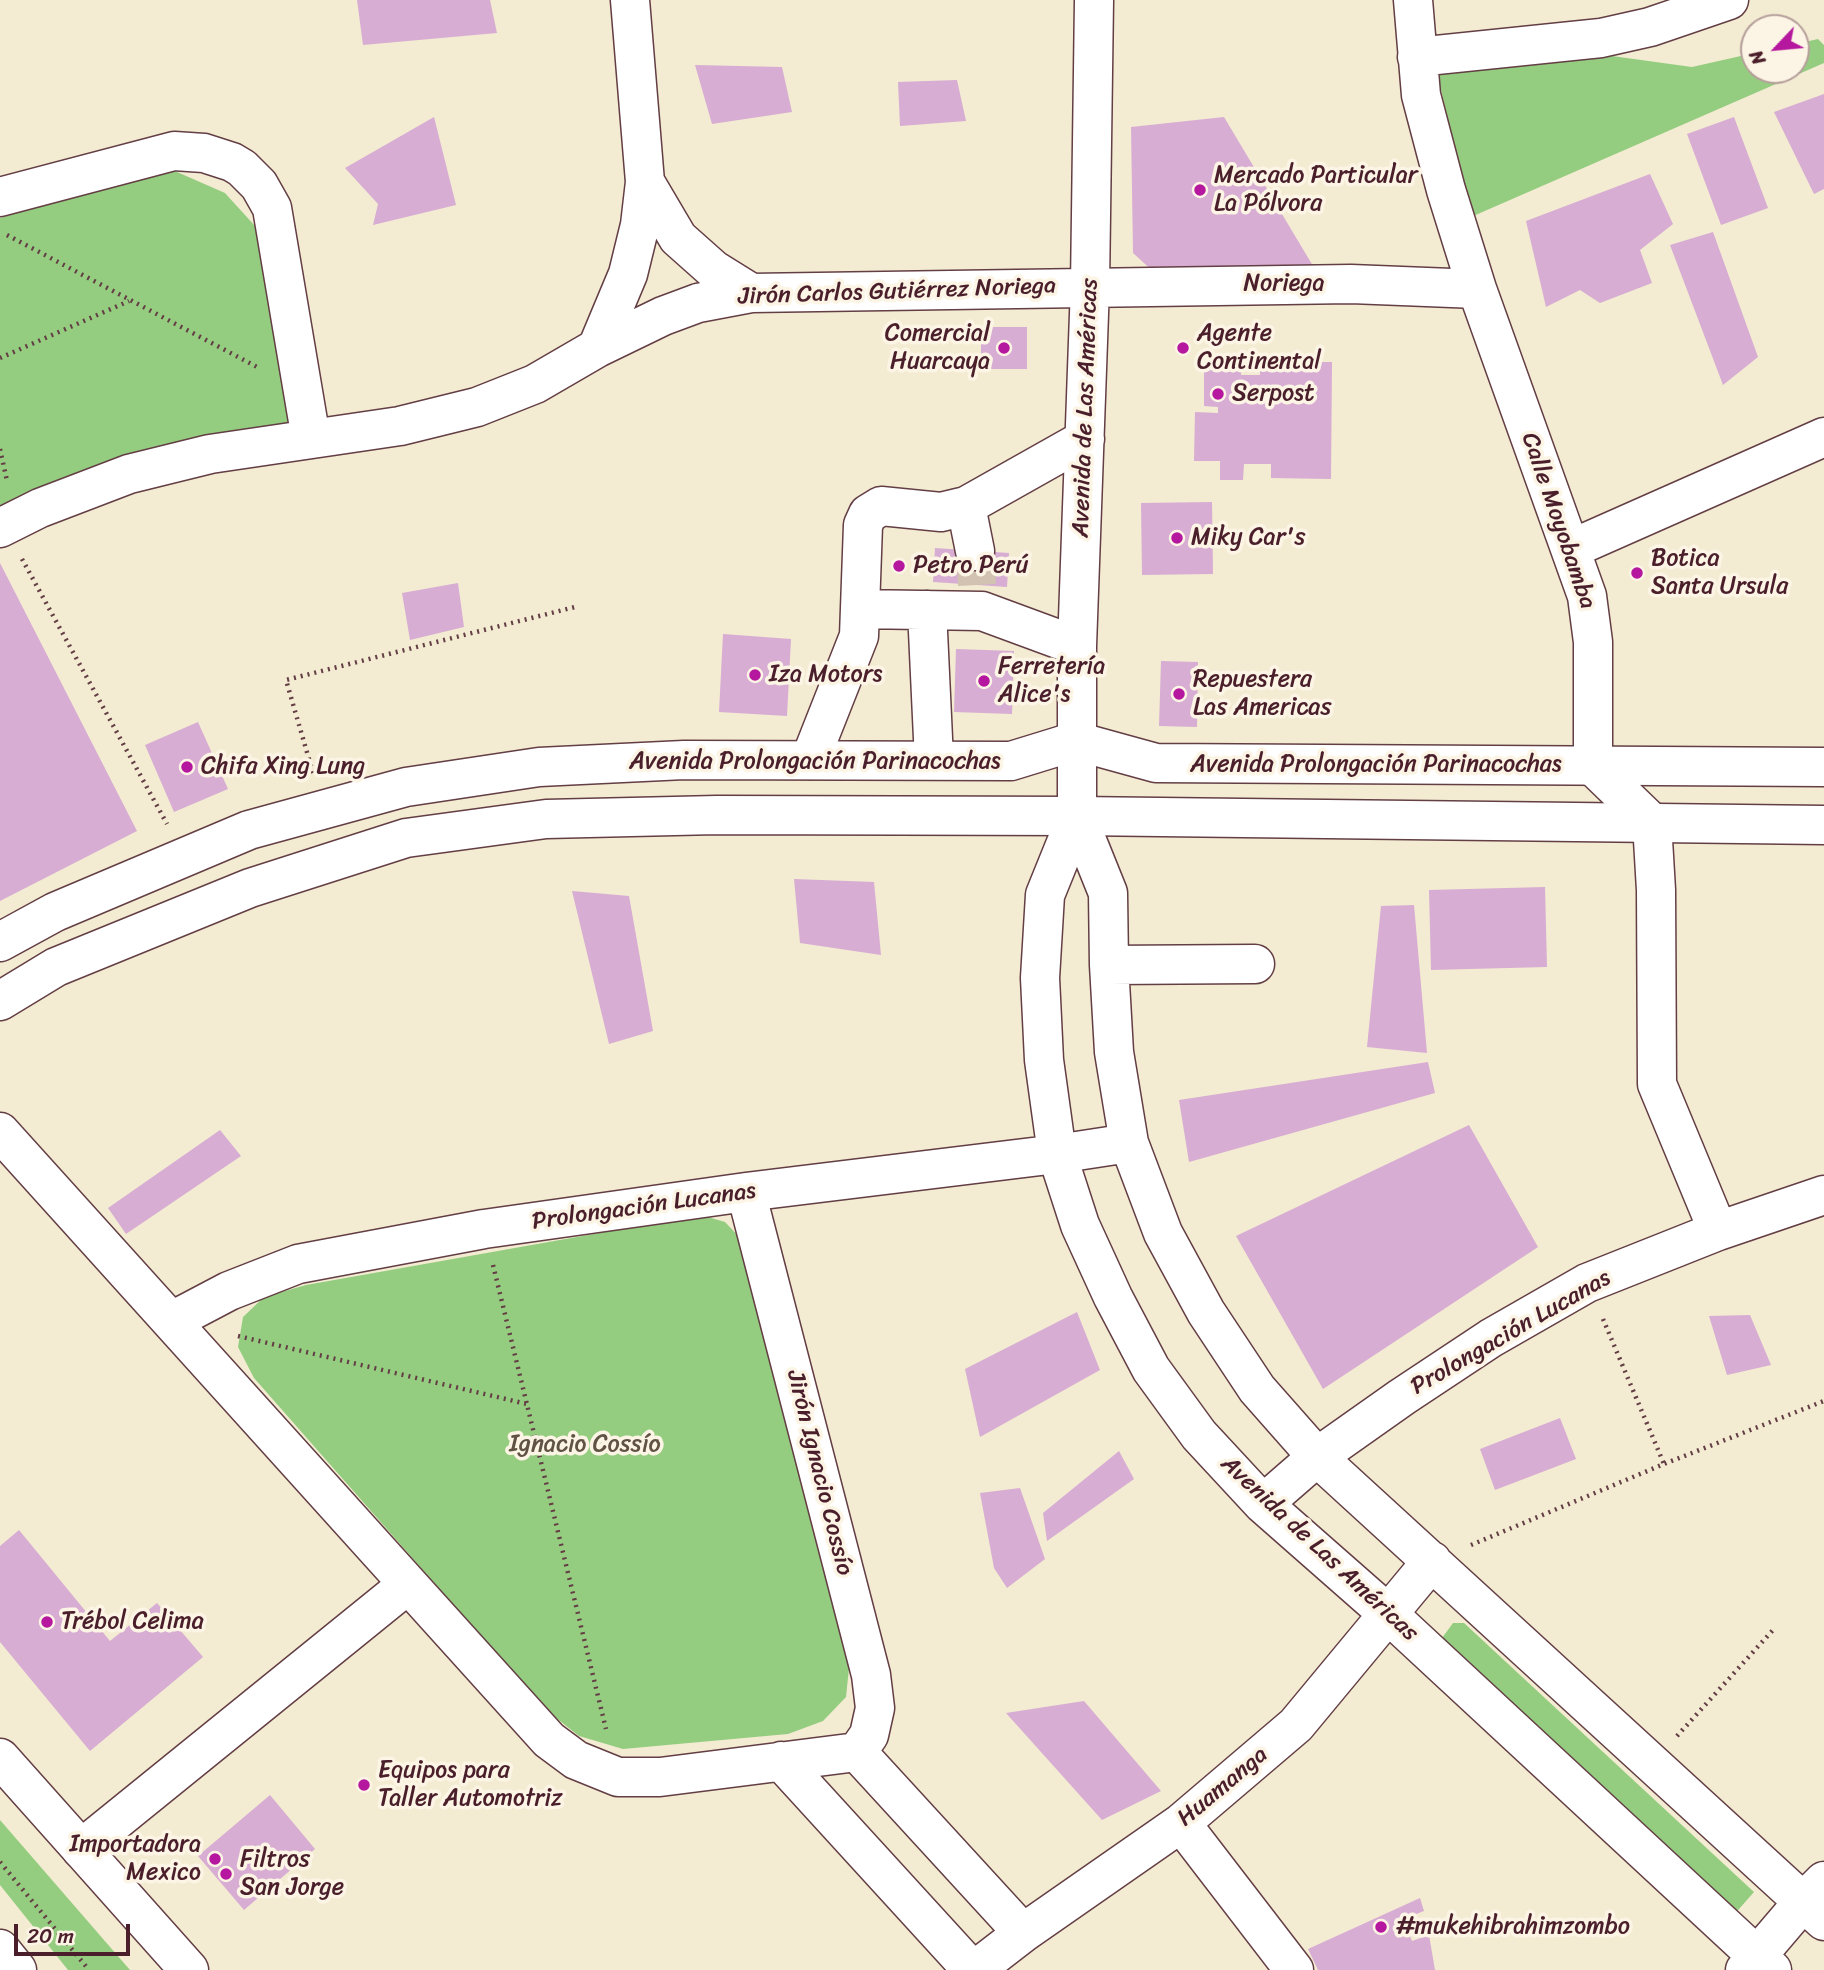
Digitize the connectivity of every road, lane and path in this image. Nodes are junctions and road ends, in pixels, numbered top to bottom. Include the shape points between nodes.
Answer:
1 (630, 0) edge
2 (1094, 0) edge
3 (1413, 0) edge
4 (1729, 0) edge
5 (1417, 57) junction
6 (645, 182) junction
7 (0, 197) edge
8 (0, 231) edge
9 (1090, 286) junction
10 (1478, 289) junction
11 (751, 293) junction
12 (130, 300) junction
13 (597, 348) junction
14 (0, 358) edge
15 (267, 372) dead end
16 (1824, 437) edge
17 (311, 439) junction
18 (1085, 439) junction
19 (966, 506) junction
20 (2, 527) edge
21 (1571, 550) junction
22 (978, 583) junction
23 (575, 607) dead end
24 (860, 609) junction
25 (927, 610) junction
26 (1077, 646) junction
27 (1076, 741) junction
28 (810, 760) junction
29 (934, 760) junction
30 (1593, 766) junction
31 (1824, 767) edge
32 (323, 809) junction
33 (1077, 816) junction
34 (1652, 823) junction
35 (1824, 825) edge
36 (184, 856) junction
37 (0, 942) edge
38 (1109, 964) junction
39 (1255, 964) dead end
40 (0, 1000) edge
41 (0, 1132) edge
42 (1129, 1143) junction
43 (1057, 1154) junction
44 (746, 1192) junction
45 (1824, 1195) edge
46 (484, 1229) junction
47 (1718, 1231) junction
48 (1587, 1283) junction
49 (172, 1321) junction
50 (1824, 1401) edge
51 (527, 1404) junction
52 (1317, 1457) junction
53 (1664, 1464) junction
54 (1263, 1504) junction
55 (1432, 1562) junction
56 (407, 1585) junction
57 (1387, 1613) junction
58 (1773, 1630) dead end
59 (857, 1752) junction
60 (0, 1758) edge
61 (781, 1761) junction
62 (1653, 1763) junction
63 (618, 1777) junction
64 (1181, 1823) junction
65 (81, 1849) junction
66 (0, 1862) edge
67 (1817, 1902) edge
68 (1023, 1933) junction
69 (0, 1950) edge
70 (1757, 1965) edge
71 (17, 1970) edge
72 (89, 1970) edge
73 (189, 1970) edge
74 (974, 1970) edge
75 (1294, 1970) edge

1 - 6 street
2 - 9 street, Avenida de Las Américas
3 - 5 street, Calle Moyobamba
4 - 5 street via 1601,38
5 - 10 street, Calle Moyobamba via 1432,141
6 - 11 street via 678,238 714,270
6 - 13 street via 628,274
7 - 17 street via 174,151 204,153 242,168 272,208
8 - 12 path
9 - 10 street, Noriega via 1351,284
9 - 11 street, Jirón Carlos Gutiérrez Noriega
9 - 18 street, Avenida de Las Américas
10 - 21 street, Calle Moyobamba
11 - 13 street, Jirón Carlos Gutiérrez Noriega via 698,303
12 - 14 path
12 - 15 path
13 - 17 street, Jirón Carlos Gutiérrez Noriega via 535,384 477,407 400,426
16 - 21 street
17 - 20 street, Jirón Carlos Gutiérrez Noriega via 210,454 129,474
18 - 19 street
18 - 26 street, Avenida de Las Américas
19 - 22 street
19 - 24 street via 941,512 881,506 868,513 863,525
20 - 36 path
21 - 30 street, Calle Moyobamba via 1592,620
22 - 25 street
22 - 26 street
23 - 32 path via 286,680
24 - 25 street
24 - 28 street via 859,636
25 - 29 street
26 - 27 street, Avenida de Las Américas
27 - 29 street, Avenida Prolongación Parinacochas via 1011,761
27 - 30 street, Avenida Prolongación Parinacochas via 1156,763
27 - 33 street, Avenida de Las Américas
28 - 29 street, Avenida Prolongación Parinacochas
28 - 32 street, Avenida Prolongación Parinacochas via 684,760 539,768 406,787
30 - 31 street, Avenida Prolongación Parinacochas
30 - 34 street
32 - 36 street, Avenida Prolongación Parinacochas via 249,830
33 - 34 street
33 - 38 street, Avenida de Las Américas via 1108,892
33 - 40 street via 546,818 406,838 250,888 57,967
33 - 43 street, Avenida de Las Américas via 1044,908 1040,978 1044,1060
34 - 35 street
34 - 47 street via 1657,1084
36 - 37 street, Avenida Prolongación Parinacochas via 55,912
38 - 39 street
38 - 42 street, Avenida de Las Américas via 1114,1052
41 - 49 street
42 - 43 street, Prolongación Lucanas
42 - 52 street, Avenida de Las Américas via 1163,1233 1206,1312 1258,1389
43 - 44 street, Prolongación Lucanas
43 - 54 street, Avenida de Las Américas via 1080,1225 1151,1368 1199,1435
44 - 46 street, Prolongación Lucanas
44 - 59 street, Jirón Ignacio Cossío via 871,1675 875,1708 869,1735
45 - 47 street, Prolongación Lucanas
46 - 49 street, Prolongación Lucanas via 298,1264 229,1291
46 - 51 path
47 - 48 street, Prolongación Lucanas
48 - 52 street, Prolongación Lucanas via 1480,1346
48 - 53 path
49 - 51 path
49 - 56 street
50 - 53 path
51 - 63 path
52 - 54 street, Prolongación Lucanas
52 - 55 street, Avenida de Las Américas
53 - 55 path
54 - 57 street, Avenida de Las Américas
55 - 57 street, Huamanga
55 - 62 street, Avenida de Las Américas
56 - 63 street via 548,1740 576,1760
56 - 65 street
57 - 64 street, Huamanga via 1296,1725
57 - 70 street, Avenida de Las Américas
58 - 62 path
59 - 61 street
59 - 68 street
60 - 65 street
61 - 63 street via 660,1777
61 - 74 street
62 - 67 street, Avenida de Las Américas
64 - 68 street, Huamanga
64 - 75 street
65 - 73 street
66 - 72 path
67 - 70 street
68 - 74 street, Huamanga
69 - 71 street

